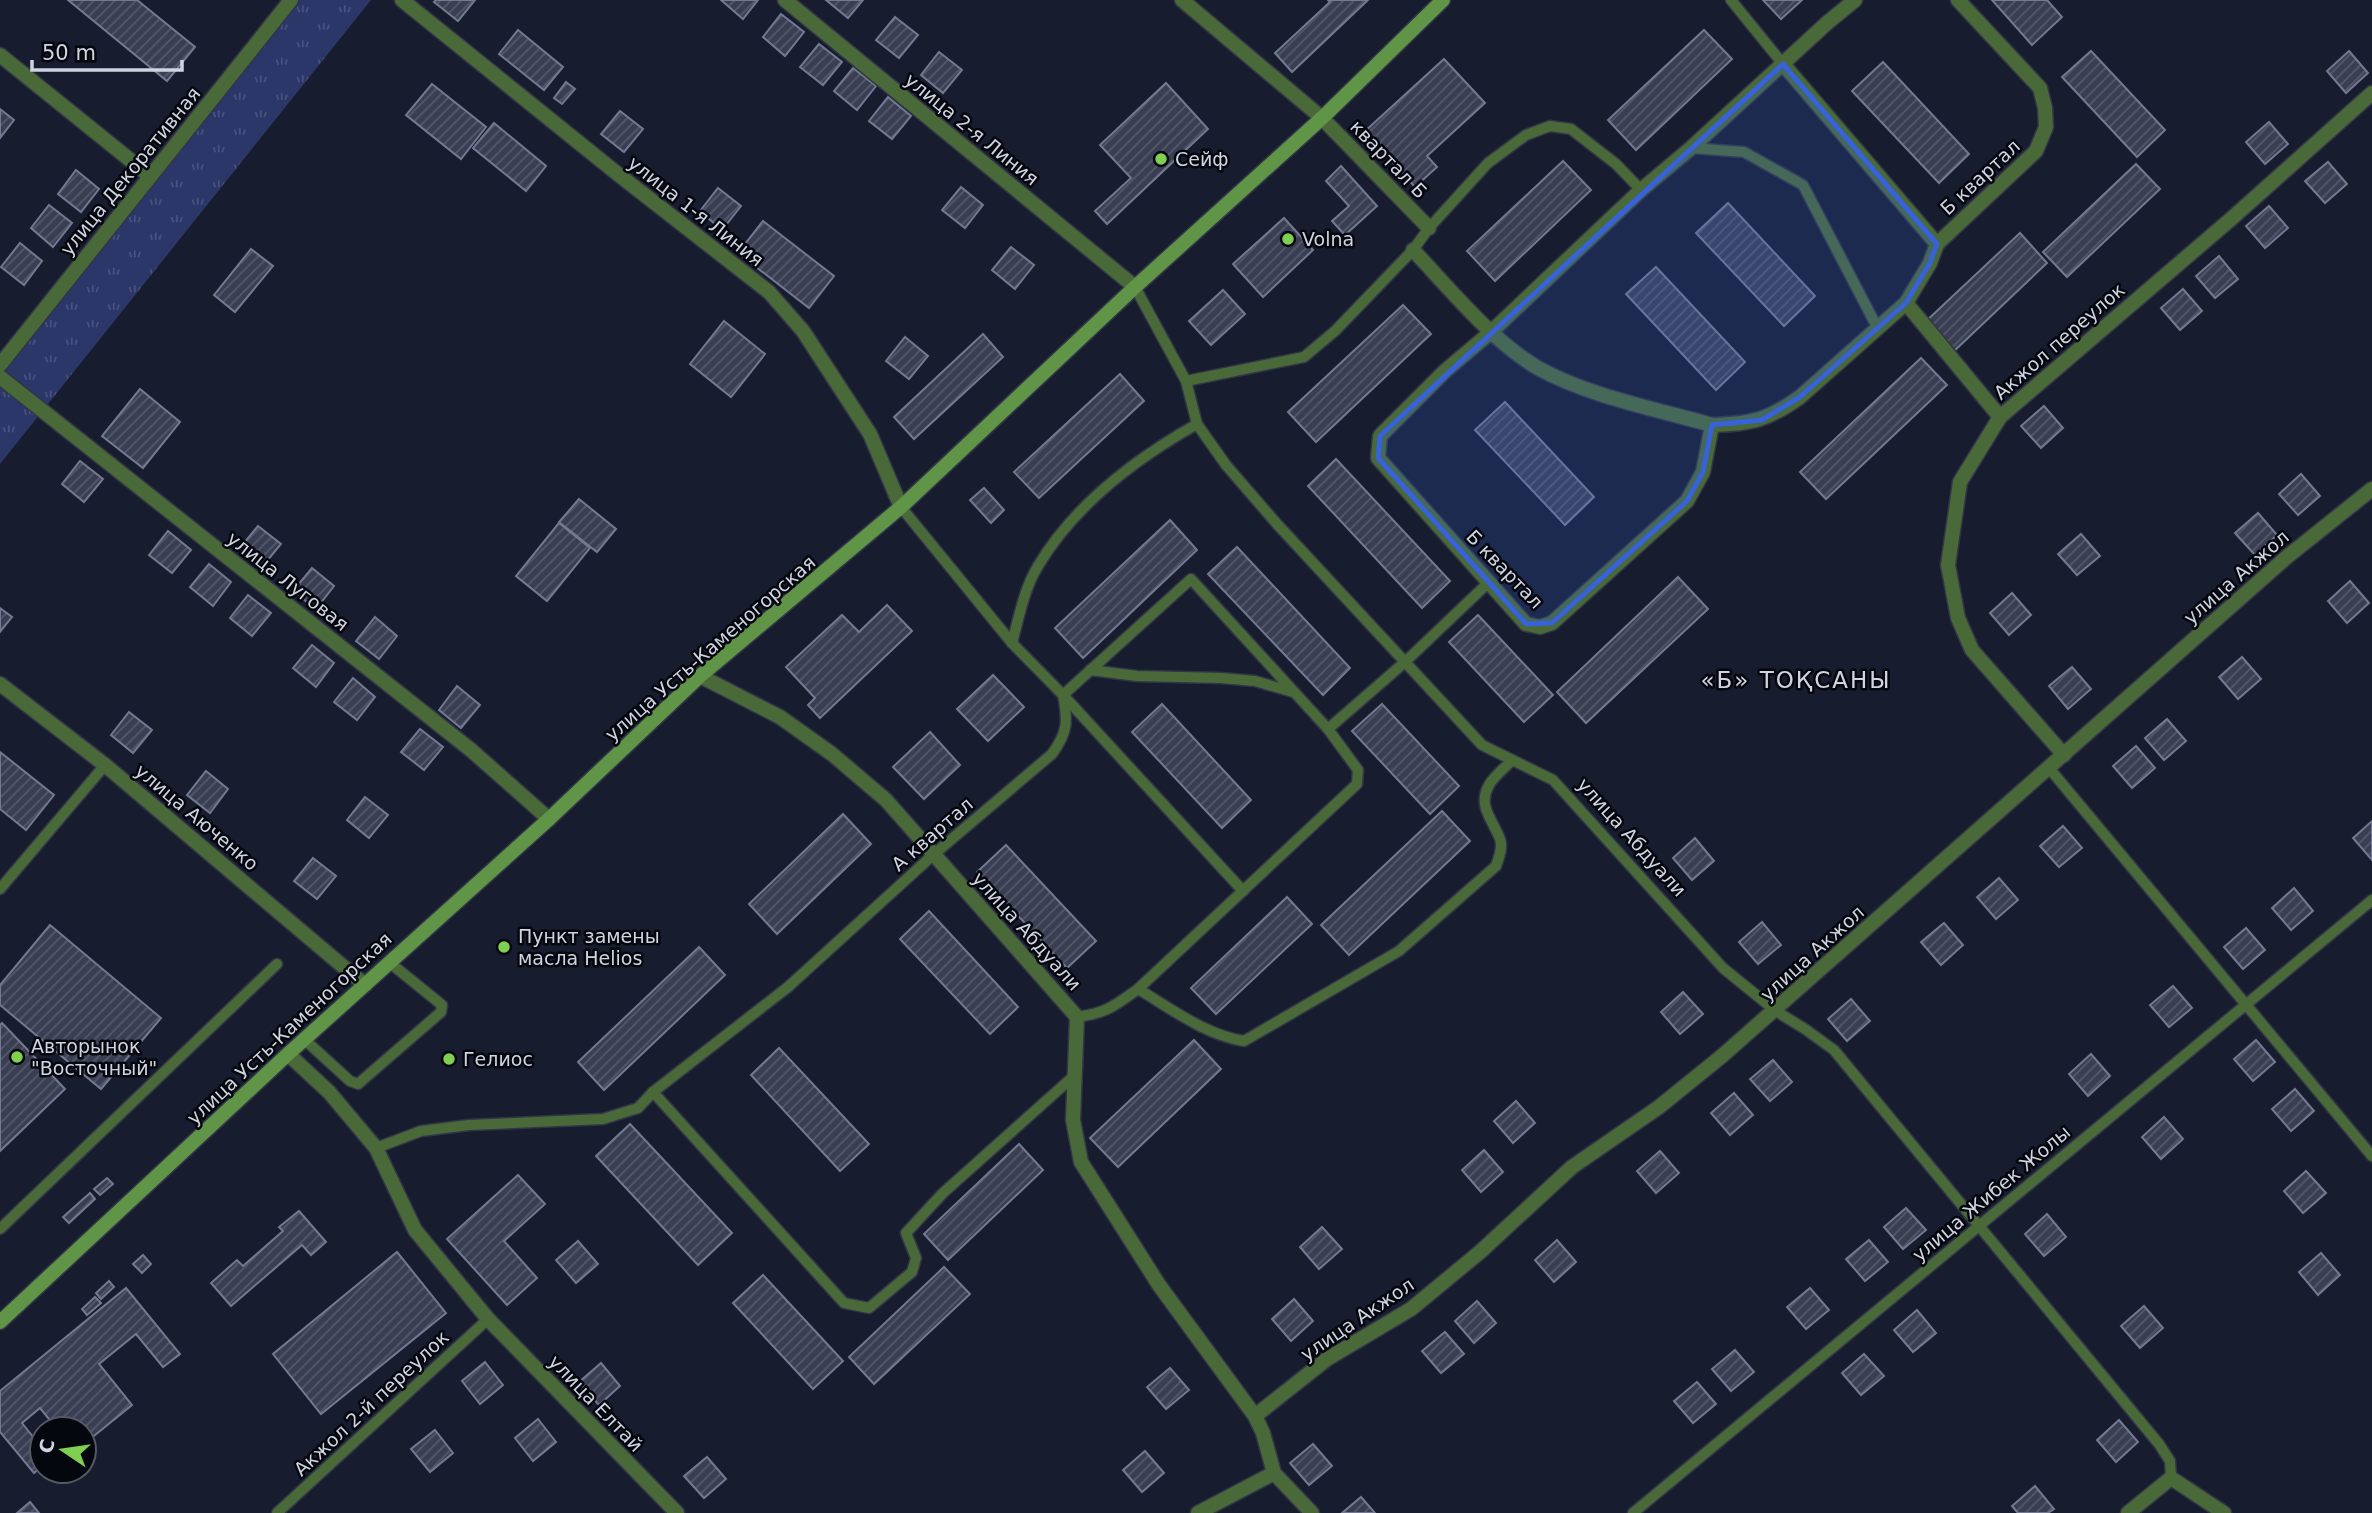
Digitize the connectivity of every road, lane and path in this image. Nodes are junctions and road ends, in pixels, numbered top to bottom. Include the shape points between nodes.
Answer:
1 (290, 0) edge
2 (402, 0) edge
3 (785, 0) edge
4 (1182, 0) edge
5 (1443, 0) edge
6 (1731, 0) edge
7 (1855, 0) edge
8 (1958, 0) edge
9 (0, 55) edge
10 (1783, 64) junction
11 (2372, 93) edge
12 (1322, 118) junction
13 (1691, 148) junction
14 (150, 176) junction
15 (1640, 190) junction
16 (1429, 228) junction
17 (1937, 244) junction
18 (1413, 250) junction
19 (1135, 287) junction
20 (1906, 303) junction
21 (1877, 327) junction
22 (1491, 332) junction
23 (0, 365) edge
24 (0, 377) edge
25 (1186, 381) junction
26 (2000, 417) junction
27 (1198, 424) junction
28 (1712, 425) junction
29 (2372, 489) edge
30 (901, 507) junction
31 (1488, 583) junction
32 (1012, 643) junction
33 (1405, 662) junction
34 (1090, 670) junction
35 (701, 676) junction
36 (0, 684) edge
37 (1295, 693) junction
38 (1063, 695) junction
39 (1328, 729) junction
40 (2064, 755) junction
41 (1512, 760) junction
42 (105, 765) junction
43 (2049, 768) junction
44 (549, 819) junction
45 (933, 855) junction
46 (0, 889) edge
47 (1243, 891) junction
48 (2372, 900) edge
49 (389, 962) junction
50 (277, 964) dead end
51 (365, 985) junction
52 (1138, 989) junction
53 (2245, 1004) junction
54 (1776, 1011) junction
55 (1077, 1017) junction
56 (305, 1040) junction
57 (288, 1054) junction
58 (1075, 1075) junction
59 (653, 1092) junction
60 (376, 1148) junction
61 (2372, 1156) edge
62 (1979, 1226) junction
63 (0, 1229) edge
64 (488, 1319) junction
65 (0, 1322) edge
66 (1255, 1416) junction
67 (1274, 1473) junction
68 (2171, 1478) junction
69 (277, 1513) edge
70 (677, 1513) edge
71 (1198, 1513) edge
72 (1312, 1513) edge
73 (1633, 1513) edge
74 (2128, 1513) edge
75 (2224, 1513) edge

1 - 14 street, улица Декоративная
2 - 30 street, улица 1-я Линия via 769,292 803,331 870,434
3 - 19 street, улица 2-я Линия
4 - 12 street, квартал Б
5 - 12 street, улица Усть-Каменогорская
6 - 10 lane
7 - 10 street, Б квартал
8 - 17 street, Б квартал via 2040,88 2046,127 2036,152
9 - 14 street
10 - 13 street, Б квартал
10 - 17 street, Б квартал
11 - 26 street, Акжол переулок
12 - 16 street, квартал Б
12 - 19 street, улица Усть-Каменогорская
13 - 15 street, Б квартал
13 - 21 lane via 1744,152 1803,185
14 - 23 street, улица Декоративная
15 - 16 lane via 1591,143 1571,129 1550,126 1526,135 1488,163
15 - 22 street, Б квартал
16 - 18 lane
17 - 20 street, Б квартал
18 - 22 street, Б квартал
18 - 25 lane via 1304,357
19 - 25 lane
19 - 30 street, улица Усть-Каменогорская
20 - 21 street, Б квартал
20 - 26 street
21 - 28 street, Б квартал via 1781,410 1762,420
22 - 28 street, Б квартал via 1538,368 1594,392
22 - 31 street, Б квартал via 1380,436 1378,458
24 - 44 street, улица Луговая via 471,750
25 - 27 lane, улица Абдуали
26 - 40 street, Акжол переулок via 1960,482 1948,565 1958,618 1972,650
27 - 32 lane via 1156,447 1118,476 1061,532 1037,568
27 - 33 lane, улица Абдуали via 1277,524
28 - 31 street, Б квартал via 1703,472 1687,501 1552,623 1540,627 1527,624
29 - 40 street, улица Акжол via 2288,556
30 - 32 lane
30 - 35 street, улица Усть-Каменогорская
31 - 33 lane
32 - 38 lane
33 - 39 lane
33 - 41 lane, улица Абдуали via 1482,745
34 - 37 lane via 1255,681
34 - 37 lane via 1191,579
34 - 38 lane
35 - 44 street, улица Усть-Каменогорская
35 - 45 street, улица Абдуали via 780,718 832,754 886,800
36 - 42 street, улица Аюченко
37 - 39 lane
38 - 45 lane, А квартал via 1066,726 1052,754
38 - 47 lane
39 - 47 lane via 1358,770 1357,785
40 - 43 street, улица Акжол
41 - 52 lane via 1489,785 1485,797 1485,811 1501,841 1496,866 1399,951 1244,1041 1223,1038
41 - 54 lane, улица Абдуали via 1553,780 1723,968
42 - 46 lane
42 - 51 street, улица Аюченко
43 - 53 lane
43 - 54 street, улица Акжол
44 - 49 street, улица Усть-Каменогорская
45 - 55 street, улица Абдуали
45 - 59 lane, А квартал via 788,987
47 - 52 lane
48 - 53 lane, улица Жибек Жолы
49 - 51 street, улица Усть-Каменогорская
49 - 56 lane via 442,1005 441,1012 358,1084
50 - 63 lane
51 - 56 street, улица Усть-Каменогорская
52 - 55 lane via 1108,1010
53 - 61 lane
53 - 62 lane, улица Жибек Жолы
54 - 62 lane, улица Абдуали via 1834,1050
54 - 66 street, улица Акжол via 1659,1107 1572,1167 1411,1309 1327,1359
55 - 58 street, улица Абдуали
56 - 57 street, улица Усть-Каменогорская
57 - 60 street, улица Елтай
57 - 65 street, улица Усть-Каменогорская
58 - 59 lane via 943,1193 906,1233 916,1258 912,1272 869,1308 844,1303
58 - 66 street, улица Абдуали via 1073,1120 1081,1162 1160,1285
59 - 60 lane, А квартал via 638,1108 603,1119 421,1131
60 - 64 street, улица Елтай via 415,1230
62 - 68 lane, улица Абдуали via 2159,1444 2170,1461
62 - 73 lane, улица Жибек Жолы
64 - 69 lane, Акжол 2-й переулок
64 - 70 street, улица Елтай
66 - 67 street, улица Абдуали
67 - 71 street
67 - 72 street, улица Абдуали
68 - 74 street
68 - 75 street

